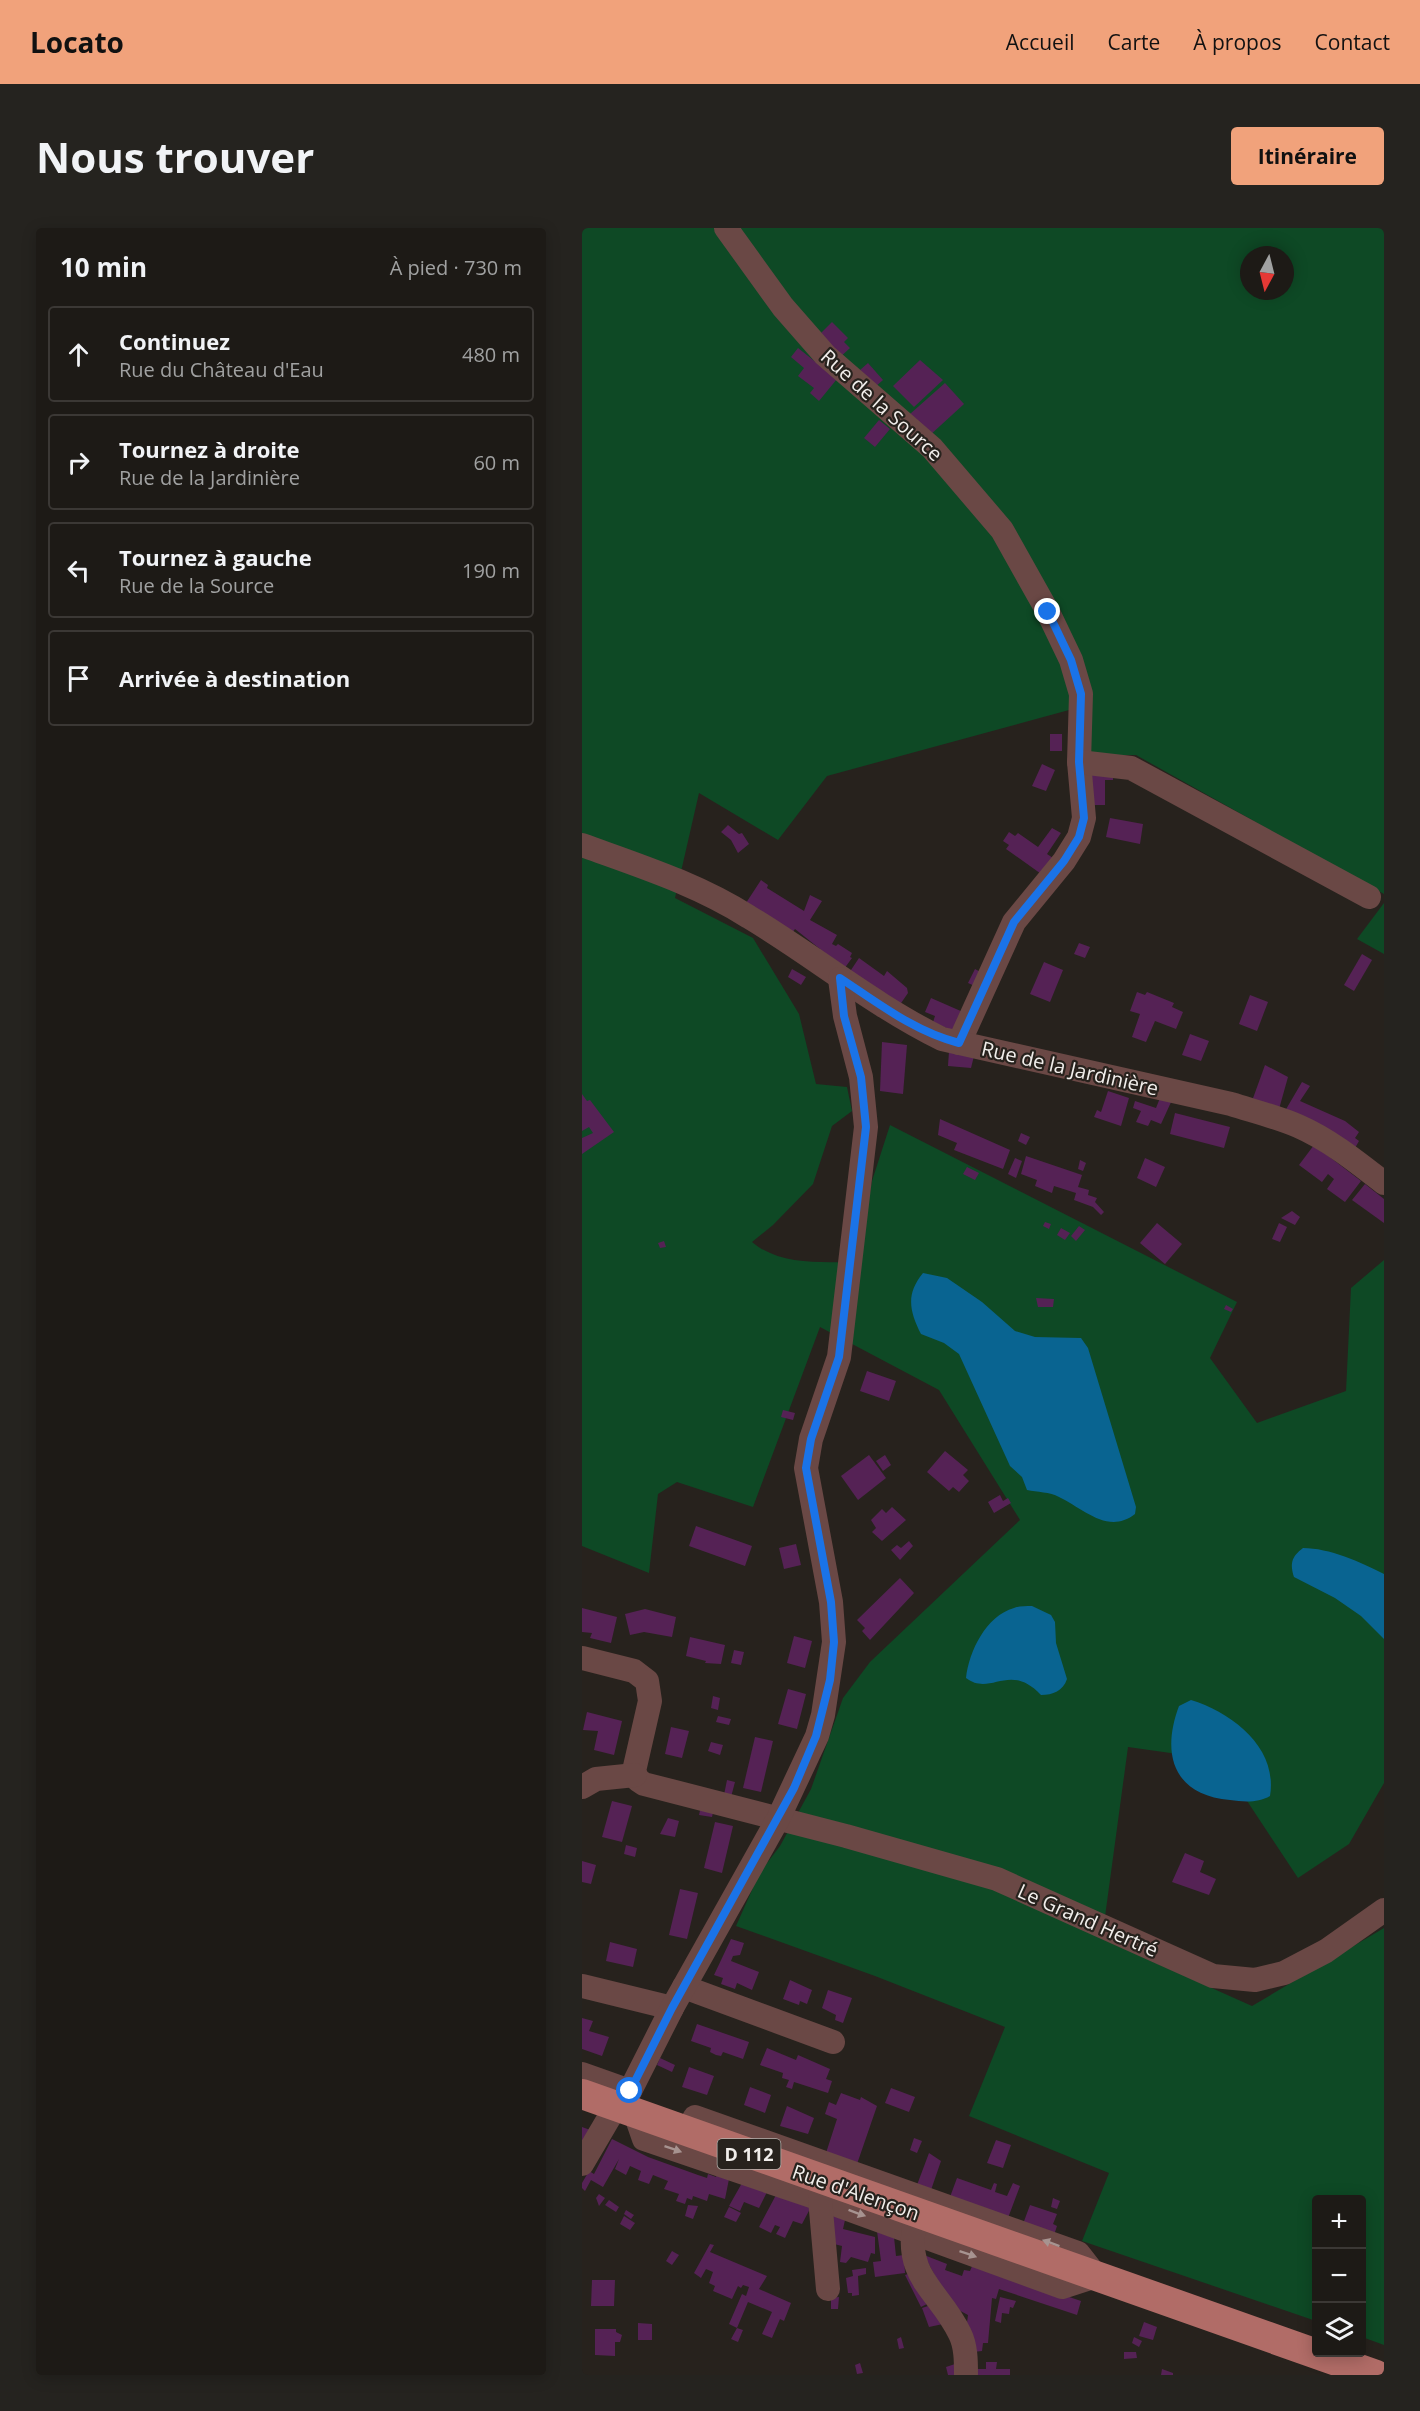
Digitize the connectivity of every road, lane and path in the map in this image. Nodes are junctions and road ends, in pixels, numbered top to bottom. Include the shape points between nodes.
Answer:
1 (726, 228) edge
2 (1079, 762) junction
3 (582, 845) edge
4 (1369, 897) dead end
5 (840, 978) junction
6 (959, 1043) junction
7 (1384, 1184) edge
8 (582, 1658) edge
9 (635, 1775) junction
10 (582, 1787) edge
11 (778, 1819) junction
12 (1384, 1910) edge
13 (582, 1986) edge
14 (684, 1987) junction
15 (672, 2008) junction
16 (833, 2042) dead end
17 (583, 2090) edge
18 (628, 2103) junction
19 (687, 2131) junction
20 (582, 2164) edge
21 (820, 2199) junction
22 (915, 2223) junction
23 (1096, 2276) junction
24 (828, 2289) dead end
25 (966, 2375) edge
26 (1376, 2375) edge

1 - 2 street, Rue de la Source via 783,307 825,355 932,448 1002,530 1071,660 1081,694
2 - 4 street via 1131,768
2 - 6 street, Rue de la Source via 1084,818 1079,837 1014,922
3 - 5 street, Rue de la Jardinière via 672,877 750,917
5 - 6 street, Rue de la Jardinière via 903,1019 942,1039
5 - 11 street via 844,1016 861,1077 866,1127 839,1357 811,1439 806,1468 831,1602 834,1642 823,1715
6 - 7 street, Rue de la Jardinière via 1231,1104 1280,1120 1331,1144
8 - 9 street via 634,1671 650,1687
9 - 10 street via 596,1779
9 - 11 street, Le Grand Hertré via 644,1785
11 - 12 street, Le Grand Hertré via 997,1879 1213,1976 1255,1980 1284,1972 1326,1951
11 - 14 street
13 - 15 street
14 - 15 street
14 - 16 street
15 - 18 street
17 - 18 main road, Rue d'Alençon / D 112
18 - 19 main road, Rue d'Alençon / D 112
18 - 20 street via 609,2118
18 -> 21 street via 644,2139
19 - 22 main road, Rue d'Alençon / D 112
23 -> 19 street via 1078,2253 1067,2248 695,2117
21 -> 22 street
21 - 24 street
22 - 23 main road, Rue d'Alençon / D 112
22 - 25 street via 921,2279 961,2335
23 - 26 main road, D 112

